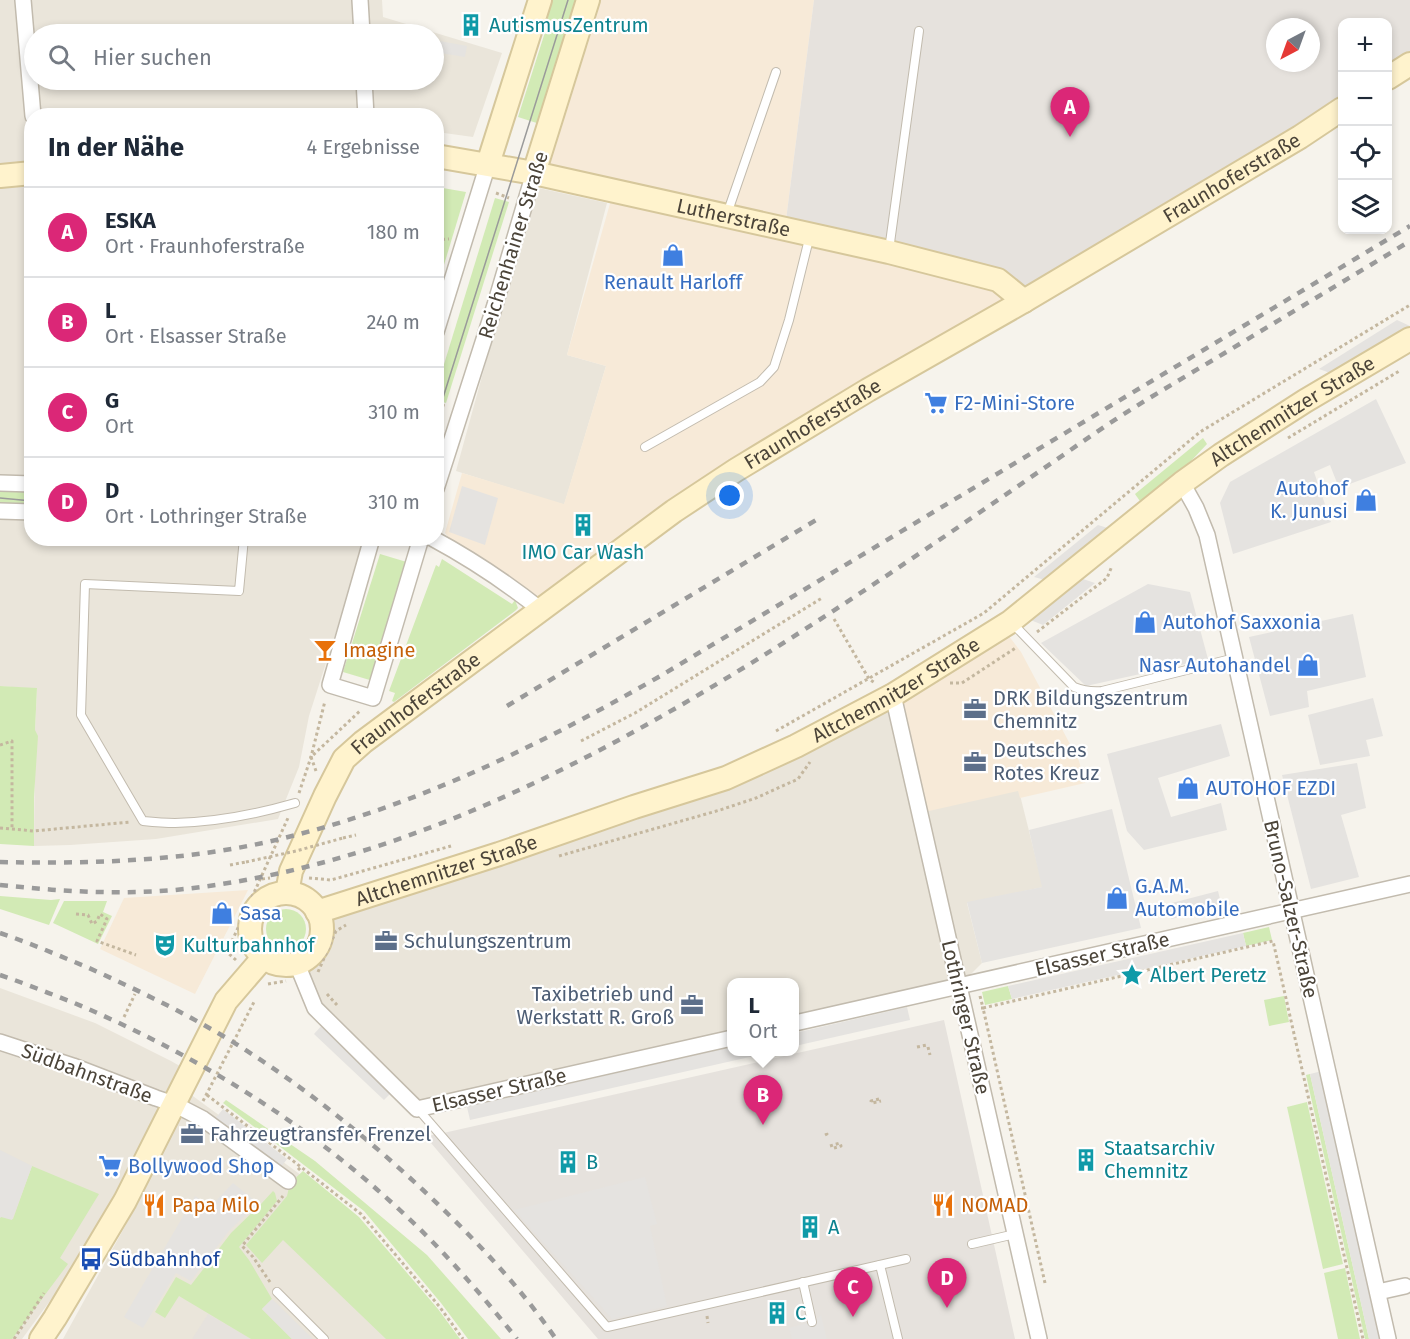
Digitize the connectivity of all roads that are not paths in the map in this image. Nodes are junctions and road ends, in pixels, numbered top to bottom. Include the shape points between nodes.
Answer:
1 (23, 0) edge
2 (360, 0) edge
3 (540, 0) edge
4 (588, 0) edge
5 (25, 24) edge
6 (361, 24) edge
7 (919, 31) dead end
8 (1410, 64) edge
9 (776, 72) dead end
10 (1392, 75) edge
11 (31, 90) edge
12 (365, 90) edge
13 (32, 108) edge
14 (366, 108) edge
15 (1338, 112) edge
16 (444, 157) edge
17 (488, 164) junction
18 (534, 173) junction
19 (24, 174) edge
20 (0, 176) edge
21 (727, 215) junction
22 (810, 234) junction
23 (889, 252) junction
24 (1024, 301) junction
25 (444, 306) edge
26 (1410, 339) edge
27 (645, 447) dead end
28 (444, 463) edge
29 (0, 483) edge
30 (1182, 483) junction
31 (24, 484) edge
32 (0, 511) edge
33 (24, 512) edge
34 (444, 544) edge
35 (243, 546) edge
36 (370, 546) edge
37 (419, 546) edge
38 (541, 610) junction
39 (1010, 622) junction
40 (1235, 658) junction
41 (893, 695) junction
42 (295, 803) road end
43 (288, 884) junction
44 (1410, 884) edge
45 (1292, 911) junction
46 (317, 912) junction
47 (258, 972) junction
48 (303, 980) junction
49 (959, 986) junction
50 (799, 1022) edge
51 (727, 1039) edge
52 (0, 1042) edge
53 (174, 1104) junction
54 (417, 1109) junction
55 (288, 1181) road end
56 (1015, 1234) junction
57 (972, 1244) dead end
58 (906, 1259) dead end
59 (880, 1265) junction
60 (803, 1282) junction
61 (1405, 1286) dead end
62 (277, 1292) road end
63 (1378, 1292) junction
64 (812, 1322) dead end
65 (41, 1339) edge
66 (324, 1339) edge
67 (898, 1339) edge
68 (1039, 1339) edge
69 (1388, 1339) edge

1 - 5 street
2 - 6 street
3 - 17 street
4 - 18 street, Reichenhainer Straße
7 - 23 lane
8 - 10 street
9 - 21 lane
11 - 13 street
12 - 14 street
15 - 24 street, Fraunhoferstraße
16 - 17 street, Lutherstraße
17 - 18 street, Lutherstraße
17 - 25 street
18 - 21 street, Lutherstraße
18 - 28 street, Reichenhainer Straße
19 - 20 street
21 - 22 street, Lutherstraße
22 - 23 street, Lutherstraße
22 - 27 lane via 774,367 760,382
23 - 24 street, Lutherstraße via 998,280
24 - 38 street, Fraunhoferstraße via 736,470
26 - 30 street, Altchemnitzer Straße via 1305,400
29 - 31 street
30 - 39 street, Altchemnitzer Straße
30 - 40 street, Bruno-Salzer-Straße via 1207,535
32 - 33 street
34 - 38 street
35 - 42 lane via 238,591 85,584 81,715 142,821 208,820 260,813
36 - 37 street via 330,685 373,698
38 - 43 street, Fraunhoferstraße via 344,759 324,796
39 - 40 lane via 1074,687 1083,691 1102,691
39 - 41 street, Altchemnitzer Straße
40 - 45 street, Bruno-Salzer-Straße
41 - 46 street, Altchemnitzer Straße via 726,778
41 - 49 street, Lothringer Straße
43 - 46 street
43 - 47 street via 252,915 249,932
44 - 45 street, Elsasser Straße
45 - 49 street, Elsasser Straße
45 - 63 street, Bruno-Salzer-Straße
46 - 48 street via 322,931
47 - 48 street via 269,962
47 - 53 street via 226,1001
48 - 54 street, Elsasser Straße via 315,1008
49 - 50 street, Elsasser Straße
49 - 56 street, Lothringer Straße
51 - 54 street, Elsasser Straße
52 - 53 street, Südbahnstraße
53 - 55 street, Südbahnstraße via 203,1119
53 - 65 street via 126,1201
54 - 60 lane via 607,1327
56 - 57 lane
56 - 68 street, Lothringer Straße
58 - 59 lane
59 - 60 lane
59 - 67 lane
60 - 64 lane
61 - 63 street
62 - 66 lane
63 - 69 street, Bruno-Salzer-Straße

